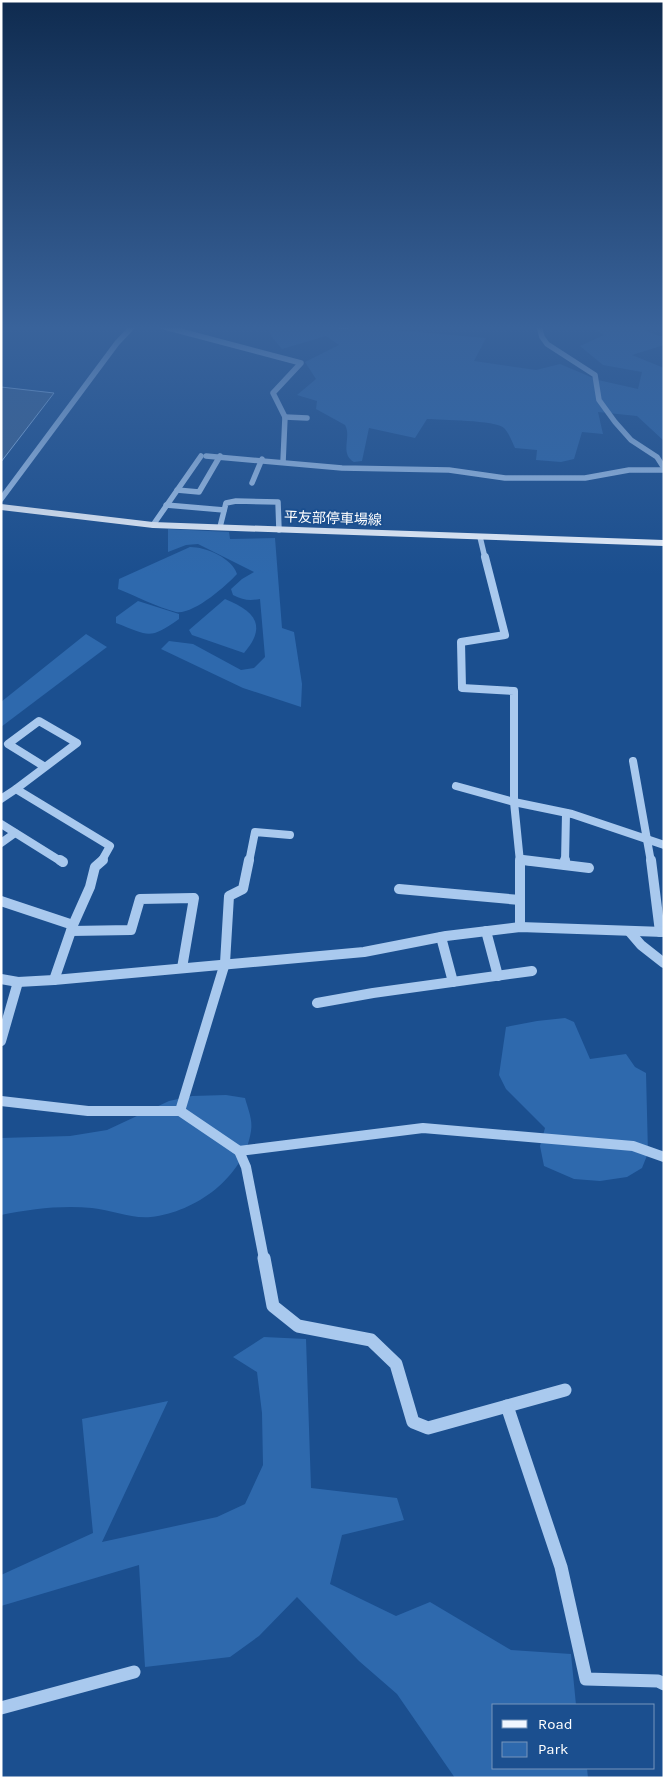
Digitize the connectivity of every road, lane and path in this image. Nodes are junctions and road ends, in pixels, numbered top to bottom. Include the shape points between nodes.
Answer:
1 (68, 409) edge
2 (281, 409) edge
3 (606, 409) edge
4 (285, 417) junction
5 (307, 418) dead end
6 (664, 450) edge
7 (220, 456) junction
8 (657, 457) junction
9 (262, 459) junction
10 (283, 462) junction
11 (664, 469) edge
12 (252, 483) dead end
13 (177, 490) junction
14 (1, 499) edge
15 (166, 505) junction
16 (1, 507) edge
17 (224, 510) junction
18 (153, 525) junction
19 (220, 527) junction
20 (279, 530) junction
21 (480, 537) junction
22 (664, 543) edge
23 (633, 761) dead end
24 (45, 767) junction
25 (456, 786) dead end
26 (16, 789) junction
27 (3, 796) edge
28 (514, 802) junction
29 (566, 813) junction
30 (1, 824) edge
31 (15, 833) junction
32 (290, 835) dead end
33 (648, 840) junction
34 (1, 843) edge
35 (664, 844) edge
36 (520, 860) junction
37 (63, 862) dead end
38 (565, 865) junction
39 (589, 868) dead end
40 (399, 889) dead end
41 (520, 900) junction
42 (1, 901) edge
43 (72, 928) junction
44 (520, 928) junction
45 (486, 931) junction
46 (629, 931) junction
47 (662, 932) edge
48 (441, 937) junction
49 (664, 962) edge
50 (224, 963) junction
51 (182, 968) junction
52 (532, 972) dead end
53 (498, 976) junction
54 (1, 980) edge
55 (54, 980) junction
56 (18, 982) junction
57 (453, 982) junction
58 (317, 1003) dead end
59 (1, 1041) edge
60 (1, 1101) edge
61 (180, 1111) junction
62 (239, 1151) junction
63 (664, 1157) edge
64 (565, 1390) dead end
65 (508, 1406) junction
66 (134, 1672) dead end
67 (664, 1684) edge
68 (1, 1708) edge

1 - 14 street
2 - 4 street
3 - 8 street via 631,440
4 - 5 street
4 - 10 street
6 - 8 street
7 - 9 street
7 - 13 street via 204,456
7 - 13 street via 199,492
8 - 11 street
9 - 10 street
9 - 12 street
10 - 11 street via 552,479
13 - 15 street
15 - 17 street
15 - 18 street
16 - 18 main road, 平友部停車場線
17 - 19 street
17 - 20 street via 226,503 236,501 278,502
18 - 19 main road, 平友部停車場線
19 - 20 main road, 平友部停車場線
20 - 21 main road, 平友部停車場線
21 - 22 main road, 平友部停車場線
21 - 28 street via 505,635 461,642 462,688 514,691
23 - 33 street
24 - 24 street via 77,743 39,721 8,744
24 - 26 street
25 - 28 street
26 - 27 street
26 - 43 street via 110,846 104,860 95,868
28 - 29 street
28 - 36 street
29 - 33 street
29 - 38 street
30 - 31 street
31 - 34 street
31 - 37 street
32 - 50 street via 255,832 243,889 229,896
33 - 35 street
33 - 47 street
36 - 38 street
36 - 41 street
38 - 39 street
40 - 41 street
41 - 44 street
42 - 43 street
43 - 51 street via 131,930 140,900 194,898
43 - 55 street
44 - 45 street
44 - 46 street
45 - 48 street
45 - 53 street
46 - 47 street
46 - 49 street via 641,945
48 - 50 street via 364,952
48 - 57 street
50 - 51 street
50 - 61 street
51 - 55 street
52 - 53 street
53 - 57 street
54 - 56 street
55 - 56 street
56 - 59 street
57 - 58 street
60 - 61 street via 88,1111
61 - 62 street
62 - 63 street via 423,1128 634,1146
62 - 65 street via 246,1166 273,1306 281,1314 298,1326 371,1340 396,1364 413,1422 428,1428
64 - 65 street
65 - 67 street via 561,1567 586,1680 658,1681
66 - 68 street

